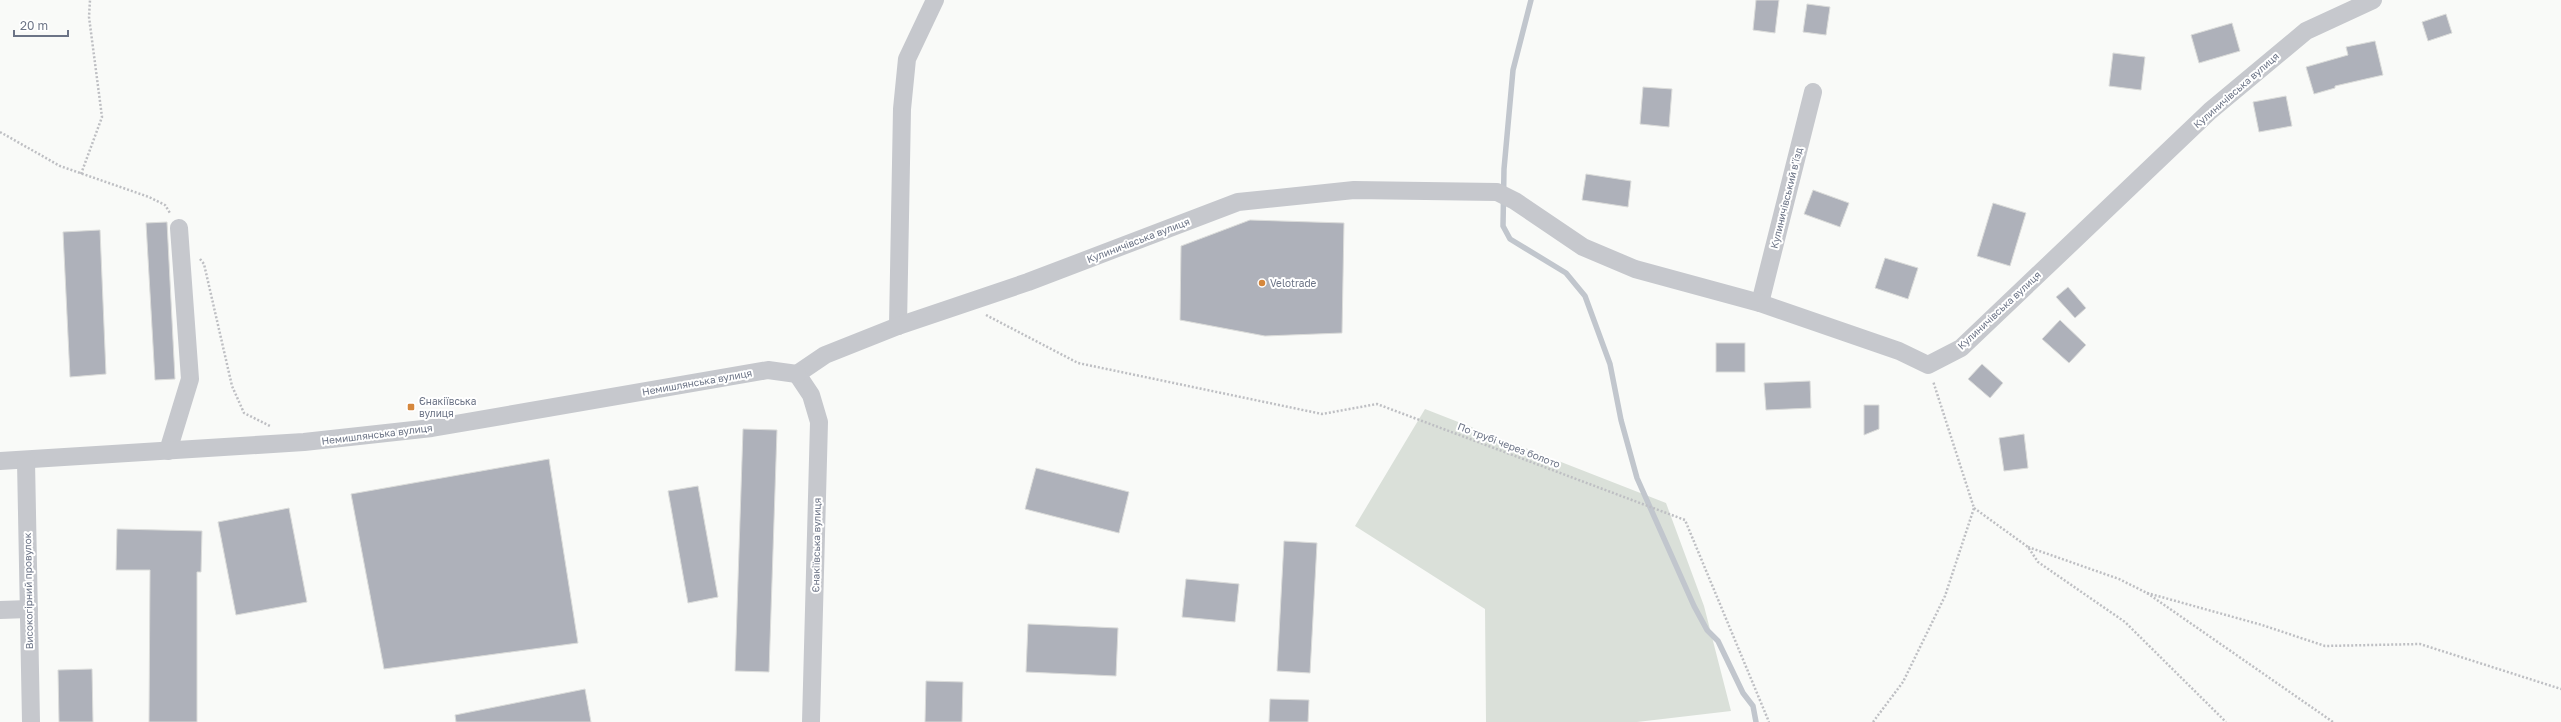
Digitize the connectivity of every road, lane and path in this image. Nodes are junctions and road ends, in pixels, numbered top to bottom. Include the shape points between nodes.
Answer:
1 (90, 0) edge
2 (935, 0) edge
3 (2373, 0) edge
4 (1813, 92) dead end
5 (81, 174) dead end
6 (179, 228) dead end
7 (1760, 303) junction
8 (964, 304) junction
9 (898, 326) junction
10 (1928, 365) junction
11 (797, 374) junction
12 (168, 451) junction
13 (0, 461) edge
14 (26, 461) junction
15 (1974, 508) junction
16 (2028, 546) junction
17 (2147, 593) junction
18 (29, 609) junction
19 (0, 610) edge
20 (2561, 689) edge
21 (31, 722) edge
22 (811, 722) edge
23 (1769, 722) edge
24 (1873, 722) edge
25 (2226, 722) edge
26 (2333, 722) edge

1 - 5 path via 89,17 102,116
2 - 9 street via 907,59 902,108
3 - 10 street, Кулиничівська вулиця via 2306,31 2210,111 1960,348
4 - 7 street, Кулиничівський в'їзд
6 - 12 street via 190,379
7 - 8 street, Кулиничівська вулиця via 1635,269 1583,247 1515,201 1497,192 1354,190 1238,202
7 - 10 street via 1899,351
8 - 9 street, Кулиничівська вулиця
8 - 23 path, По трубі через болото via 1078,363 1322,414 1377,404 1685,520
9 - 11 street, Кулиничівська вулиця via 824,355
10 - 15 path
11 - 12 street, Немишлянська вулиця via 768,370 432,428 304,442
11 - 22 street, Єнакіївська вулиця via 811,395 819,422
12 - 14 street, Немишлянська вулиця
13 - 14 street, Немишлянська вулиця
14 - 18 street, Високогірний провулок
15 - 16 path
15 - 24 path via 1945,596 1903,682
16 - 17 path via 2119,579
16 - 25 path via 2038,562 2125,622
17 - 20 path via 2262,625 2325,646 2420,644
17 - 26 path
18 - 19 street
18 - 21 street, Високогірний провулок

